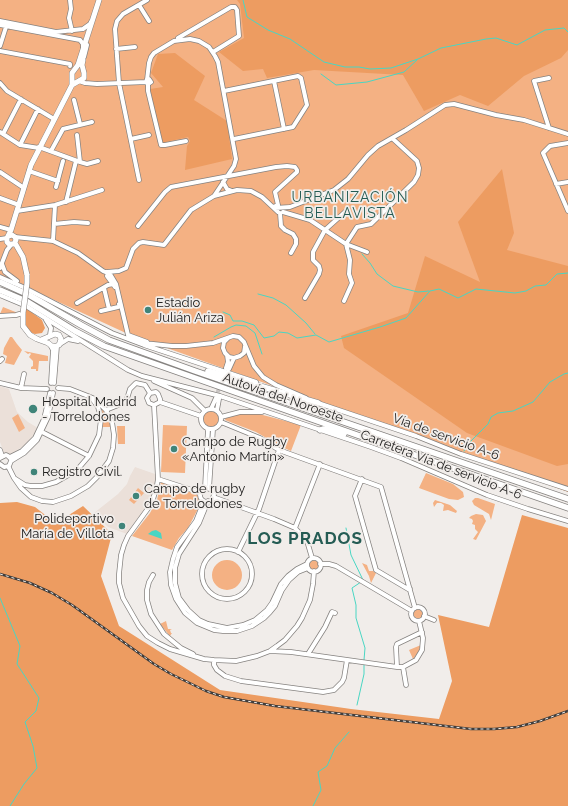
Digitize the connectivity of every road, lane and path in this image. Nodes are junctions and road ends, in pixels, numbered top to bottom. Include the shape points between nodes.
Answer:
1 (70, 0) edge
2 (101, 0) edge
3 (147, 0) edge
4 (139, 5) junction
5 (96, 8) junction
6 (0, 21) edge
7 (149, 21) dead end
8 (0, 25) edge
9 (6, 27) junction
10 (80, 30) junction
11 (71, 31) junction
12 (189, 32) junction
13 (88, 35) junction
14 (68, 38) junction
15 (190, 39) junction
16 (174, 41) junction
17 (0, 46) edge
18 (135, 47) dead end
19 (116, 49) junction
20 (83, 50) junction
21 (0, 51) edge
22 (213, 52) junction
23 (84, 57) junction
24 (70, 66) dead end
25 (76, 68) junction
26 (84, 73) junction
27 (72, 77) junction
28 (549, 78) dead end
29 (78, 81) junction
30 (274, 81) junction
31 (0, 82) edge
32 (148, 82) junction
33 (88, 83) junction
34 (119, 83) junction
35 (72, 85) junction
36 (224, 91) junction
37 (21, 99) junction
38 (74, 100) dead end
39 (38, 110) junction
40 (54, 119) junction
41 (92, 122) dead end
42 (80, 124) junction
43 (549, 128) junction
44 (284, 129) junction
45 (1, 133) edge
46 (568, 134) edge
47 (77, 135) dead end
48 (149, 135) dead end
49 (392, 138) junction
50 (131, 139) junction
51 (234, 139) junction
52 (186, 141) dead end
53 (568, 143) edge
54 (20, 145) junction
55 (39, 148) junction
56 (51, 151) junction
57 (63, 161) dead end
58 (98, 161) dead end
59 (78, 162) junction
60 (29, 171) junction
61 (0, 172) edge
62 (226, 176) junction
63 (140, 180) dead end
64 (58, 181) junction
65 (223, 182) junction
66 (568, 182) edge
67 (556, 184) junction
68 (219, 186) junction
69 (56, 187) dead end
70 (24, 188) junction
71 (102, 190) dead end
72 (232, 191) junction
73 (222, 194) junction
74 (214, 196) junction
75 (0, 198) edge
76 (66, 202) junction
77 (18, 205) junction
78 (55, 205) junction
79 (279, 210) junction
80 (17, 211) junction
81 (568, 211) edge
82 (345, 212) dead end
83 (88, 223) dead end
84 (54, 224) junction
85 (138, 226) dead end
86 (0, 227) edge
87 (325, 230) junction
88 (0, 239) edge
89 (12, 239) junction
90 (53, 241) junction
91 (346, 244) junction
92 (367, 252) dead end
93 (291, 253) dead end
94 (1, 266) edge
95 (107, 273) junction
96 (0, 277) edge
97 (0, 282) edge
98 (16, 283) junction
99 (115, 284) junction
100 (23, 286) junction
101 (104, 288) junction
102 (0, 290) edge
103 (0, 295) edge
104 (305, 298) dead end
105 (344, 301) dead end
106 (77, 303) dead end
107 (109, 309) junction
108 (101, 311) dead end
109 (23, 313) junction
110 (42, 316) junction
111 (0, 317) edge
112 (112, 333) junction
113 (228, 338) junction
114 (53, 342) junction
115 (155, 344) junction
116 (245, 345) junction
117 (146, 354) junction
118 (227, 355) junction
119 (105, 356) junction
120 (234, 358) junction
121 (24, 374) dead end
122 (142, 376) junction
123 (0, 383) edge
124 (52, 383) junction
125 (21, 388) junction
126 (58, 388) junction
127 (47, 389) junction
128 (52, 393) junction
129 (150, 393) junction
130 (92, 398) junction
131 (160, 402) junction
132 (318, 403) junction
133 (154, 405) junction
134 (211, 408) junction
135 (106, 410) junction
136 (217, 410) junction
137 (204, 411) junction
138 (275, 415) junction
139 (201, 416) junction
140 (221, 420) junction
141 (211, 429) junction
142 (320, 430) junction
143 (42, 432) junction
144 (360, 436) junction
145 (0, 450) edge
146 (280, 450) junction
147 (89, 456) junction
148 (1, 457) edge
149 (10, 459) junction
150 (0, 464) edge
151 (320, 464) junction
152 (8, 466) junction
153 (14, 478) junction
154 (158, 479) junction
155 (362, 479) junction
156 (207, 488) junction
157 (568, 489) edge
158 (201, 493) junction
159 (213, 497) junction
160 (568, 499) edge
161 (206, 501) junction
162 (568, 508) edge
163 (257, 513) junction
164 (568, 521) edge
165 (295, 528) junction
166 (238, 552) junction
167 (312, 558) junction
168 (320, 564) junction
169 (308, 566) junction
170 (314, 571) junction
171 (153, 574) dead end
172 (410, 589) junction
173 (414, 610) junction
174 (336, 613) dead end
175 (424, 616) junction
176 (434, 620) dead end
177 (419, 621) junction
178 (422, 632) junction
179 (168, 638) junction
180 (163, 646) junction
181 (270, 651) junction
182 (308, 654) junction
183 (204, 659) junction
184 (214, 660) junction
185 (349, 660) junction
186 (403, 667) junction
187 (397, 668) junction
188 (406, 685) dead end

1 - 11 street
2 - 5 main road
2 - 23 main road
3 - 4 street
4 - 7 street
4 - 19 street via 117,21
5 - 10 street via 90,24
5 - 13 main road
6 - 11 street via 56,32
8 - 9 street
9 - 14 street
9 - 17 street
10 - 11 street
10 - 13 street
11 - 14 street
12 - 15 street
12 - 16 street
12 - 22 street via 235,7 239,36
13 - 20 main road
13 - 23 street
14 - 20 street via 80,40
15 - 16 street
15 - 22 street via 204,44
16 - 32 street via 154,53 149,63
18 - 19 street
19 - 34 street
20 - 25 main road
21 - 24 street
22 - 36 street via 218,62
23 - 26 main road
25 - 26 main road via 80,68
25 - 27 main road via 72,71
26 - 29 main road
26 - 33 street
27 - 29 main road
27 - 35 main road
28 - 43 street via 534,81
29 - 33 street
29 - 35 main road
30 - 36 street
30 - 44 street
30 - 44 street via 298,76 301,78 307,105 293,127
31 - 37 street
32 - 34 street
32 - 52 street via 161,145
33 - 34 street
34 - 50 street
35 - 40 main road
36 - 51 street
37 - 39 street
37 - 45 street
38 - 42 street
39 - 40 street
39 - 54 street
40 - 55 main road
41 - 42 street
42 - 56 street via 63,129
43 - 46 street
43 - 49 street via 449,104 440,107
44 - 51 street
45 - 54 street
47 - 59 street
48 - 50 street
49 - 79 street via 373,150 338,187
49 - 91 street via 417,161 418,175 371,224 357,227
50 - 63 street
51 - 62 street via 236,159
53 - 67 street via 550,146 543,153
54 - 55 street
55 - 56 street
55 - 60 main road
56 - 59 street
57 - 64 street
58 - 59 street via 87,164
59 - 76 street
60 - 64 street
60 - 70 main road
61 - 70 street
62 - 65 street
62 - 79 street via 281,166 295,168 297,172 275,192
62 - 85 street via 169,188
64 - 69 street
65 - 68 street
65 - 72 street via 227,189
65 - 73 street
66 - 67 street
67 - 81 street
68 - 73 street
68 - 74 street
70 - 77 main road
71 - 76 street
72 - 73 street
72 - 79 street via 245,190 257,193
73 - 74 street
74 - 95 street via 191,210 164,245 139,243 133,249 126,268
75 - 77 street
76 - 78 street
77 - 80 main road
78 - 80 street
78 - 84 street
79 - 87 street via 310,220
79 - 93 street via 281,226 296,239
80 - 89 main road
82 - 87 street
83 - 84 street
84 - 90 street
86 - 89 street
87 - 91 street
87 - 104 street via 312,255 320,268 319,274
88 - 89 street
89 - 90 street
89 - 94 street
89 - 109 main road, bridge via 23,257 27,275
90 - 95 street via 82,255
91 - 92 street
91 - 105 street via 352,283
94 - 98 street
94 - 100 street
95 - 99 street via 111,275
96 - 98 street
97 - 117 highway, Autovía del Noroeste via 29,295 109,340
98 - 100 street
99 - 101 street
99 - 107 street via 120,306
99 - 115 street via 128,335
100 - 112 street
101 - 106 street
101 - 107 street
102 - 144 highway, Autovía del Noroeste via 28,302 104,346
103 - 110 street, Carretera Vía de servicio A-6
107 - 108 street
109 - 111 street
109 - 114 main road via 25,330 33,337
110 - 114 street via 50,325
110 - 119 street, Carretera Vía de servicio A-6
112 - 115 street
112 - 132 street
113 - 115 street via 203,345
113 - 116 street via 239,337
113 - 118 street via 224,345
114 - 119 street via 76,340
114 - 124 street
116 - 120 street via 242,355
116 - 132 street via 254,366 263,377
117 - 132 highway
117 - 160 highway, Autovía del Noroeste
118 - 120 street
118 - 120 street via 227,369
119 - 122 street, Carretera Vía de servicio A-6
121 - 125 street
122 - 137 street via 192,398
122 - 138 street, Carretera Vía de servicio A-6 via 220,396
123 - 125 street
124 - 126 street
124 - 127 street
125 - 127 street
126 - 128 street
126 - 130 street via 76,391
127 - 128 street
128 - 143 street via 48,417
128 - 149 street via 47,412 35,438
129 - 131 street via 158,394
129 - 133 street via 147,398 149,403
129 - 135 street via 145,385 136,384 130,389 126,402
130 - 135 street
130 - 147 street via 101,419 97,442
131 - 133 street
131 - 139 street
132 - 157 street, Vía de servicio A-6
133 - 154 street
134 - 136 street
134 - 136 street via 218,398
134 - 137 street
135 - 153 street via 114,428 113,448 106,467 88,486 65,499 47,502 31,497
136 - 140 street
137 - 139 street
138 - 140 street via 246,411 234,413
138 - 142 street, Carretera Vía de servicio A-6
139 - 141 street via 202,424
140 - 141 street via 216,428
140 - 146 street
141 - 156 street
142 - 144 highway via 353,437
142 - 164 street, Carretera Vía de servicio A-6 via 401,458 487,495
143 - 147 street
143 - 149 street via 29,448
144 - 162 highway, Autovía del Noroeste
145 - 148 street
146 - 151 street
146 - 163 street
147 - 153 street via 76,470 49,485 25,485
148 - 149 street via 7,456
149 - 152 street
150 - 152 street
151 - 155 street
151 - 165 street
152 - 153 street
154 - 158 street
154 - 180 street via 152,503 128,536 121,555 119,583 126,604 139,626 147,636
155 - 172 street via 382,489
155 - 172 street via 355,496 376,570
156 - 158 street
156 - 159 street via 212,491
158 - 161 street via 200,496
159 - 161 street
159 - 163 street
161 - 169 street via 196,522 177,547 170,572 176,599 185,613 197,623 222,631 252,626 275,606 289,580
163 - 165 street
163 - 166 street
165 - 167 street via 307,541
166 - 166 street via 227,549 217,551 205,563 203,582 214,596 232,599 241,596 250,586 251,566 246,557
167 - 168 street via 318,559
167 - 169 street
168 - 170 street via 319,569
168 - 173 street via 336,566
169 - 170 street
170 - 181 street via 311,596 302,618 285,640
171 - 179 street via 147,590 148,607 154,620
172 - 173 street
173 - 175 street via 423,610
173 - 177 street via 411,615
174 - 182 street via 332,612
175 - 176 street
175 - 177 street
177 - 178 street
178 - 186 street via 424,642 419,656
178 - 187 street via 397,644
179 - 180 street
179 - 183 street via 181,648
180 - 183 street
181 - 182 street
181 - 184 street via 246,659
182 - 185 street
183 - 184 street
184 - 185 street via 219,673 230,678 323,692 334,690 342,682
185 - 187 street
186 - 187 street
186 - 188 street

